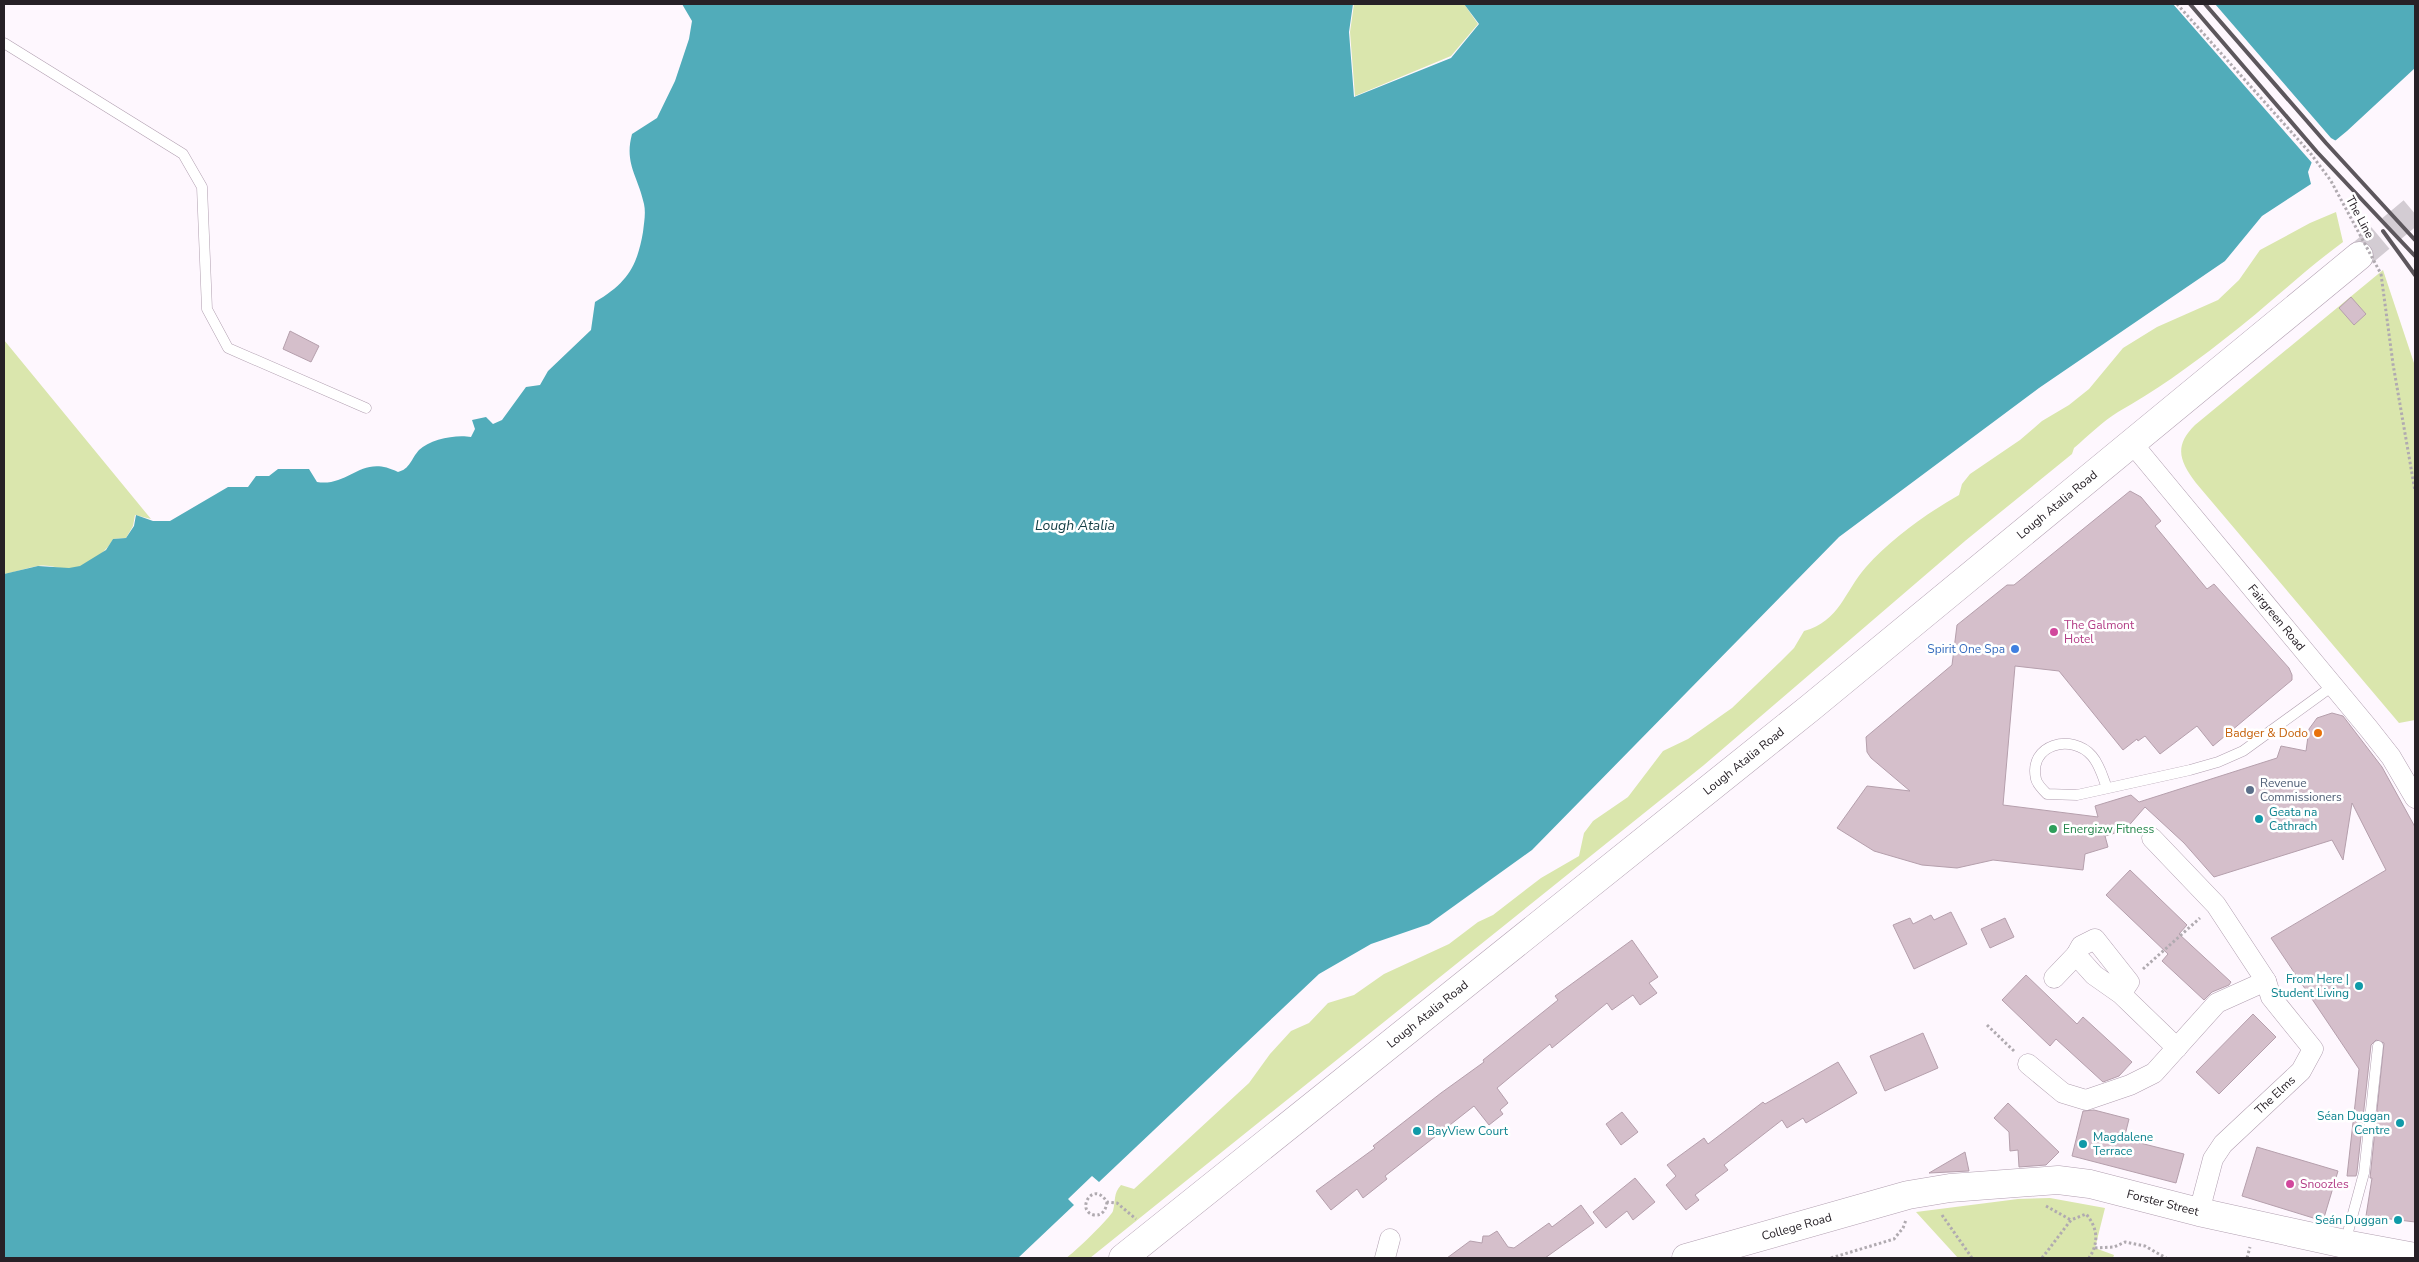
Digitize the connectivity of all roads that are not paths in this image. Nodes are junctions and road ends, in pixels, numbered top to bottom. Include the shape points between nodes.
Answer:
1 (4, 43) edge
2 (2359, 256) tunnel mouth
3 (366, 408) dead end
4 (2131, 442) junction
5 (2334, 685) junction
6 (2107, 788) junction
7 (2415, 798) edge
8 (2152, 838) dead end
9 (2054, 978) dead end
10 (2266, 981) junction
11 (2378, 1046) dead end
12 (2176, 1048) junction
13 (2028, 1064) road end
14 (1908, 1195) joint
15 (2199, 1212) junction
16 (2345, 1244) junction
17 (2415, 1256) edge
18 (1123, 1258) edge
19 (1689, 1258) edge

1 - 3 lane via 183,154 202,187 207,309 228,348
2 - 4 street, Lough Atalia Road
4 - 5 street, Fairgreen Road
4 - 18 street, Lough Atalia Road via 1810,708
5 - 6 lane via 2243,751 2190,770
5 - 7 street, Fairgreen Road via 2391,757
6 - 6 lane via 2077,795 2047,794 2036,780 2035,767 2041,752 2054,744 2080,748 2092,756
8 - 10 street, The Elms via 2216,905
9 - 12 street via 2076,955 2094,975 2125,988
10 - 12 street via 2217,1003
10 - 15 street, The Elms via 2271,997 2314,1049 2300,1070 2223,1144 2213,1159
11 - 16 lane via 2364,1173
12 - 13 street via 2154,1073 2086,1100 2063,1093
14 - 15 street, Forster Street via 1950,1188 2058,1180 2090,1184
14 - 19 street, College Road
15 - 16 street, Forster Street
16 - 17 street, Forster Street

